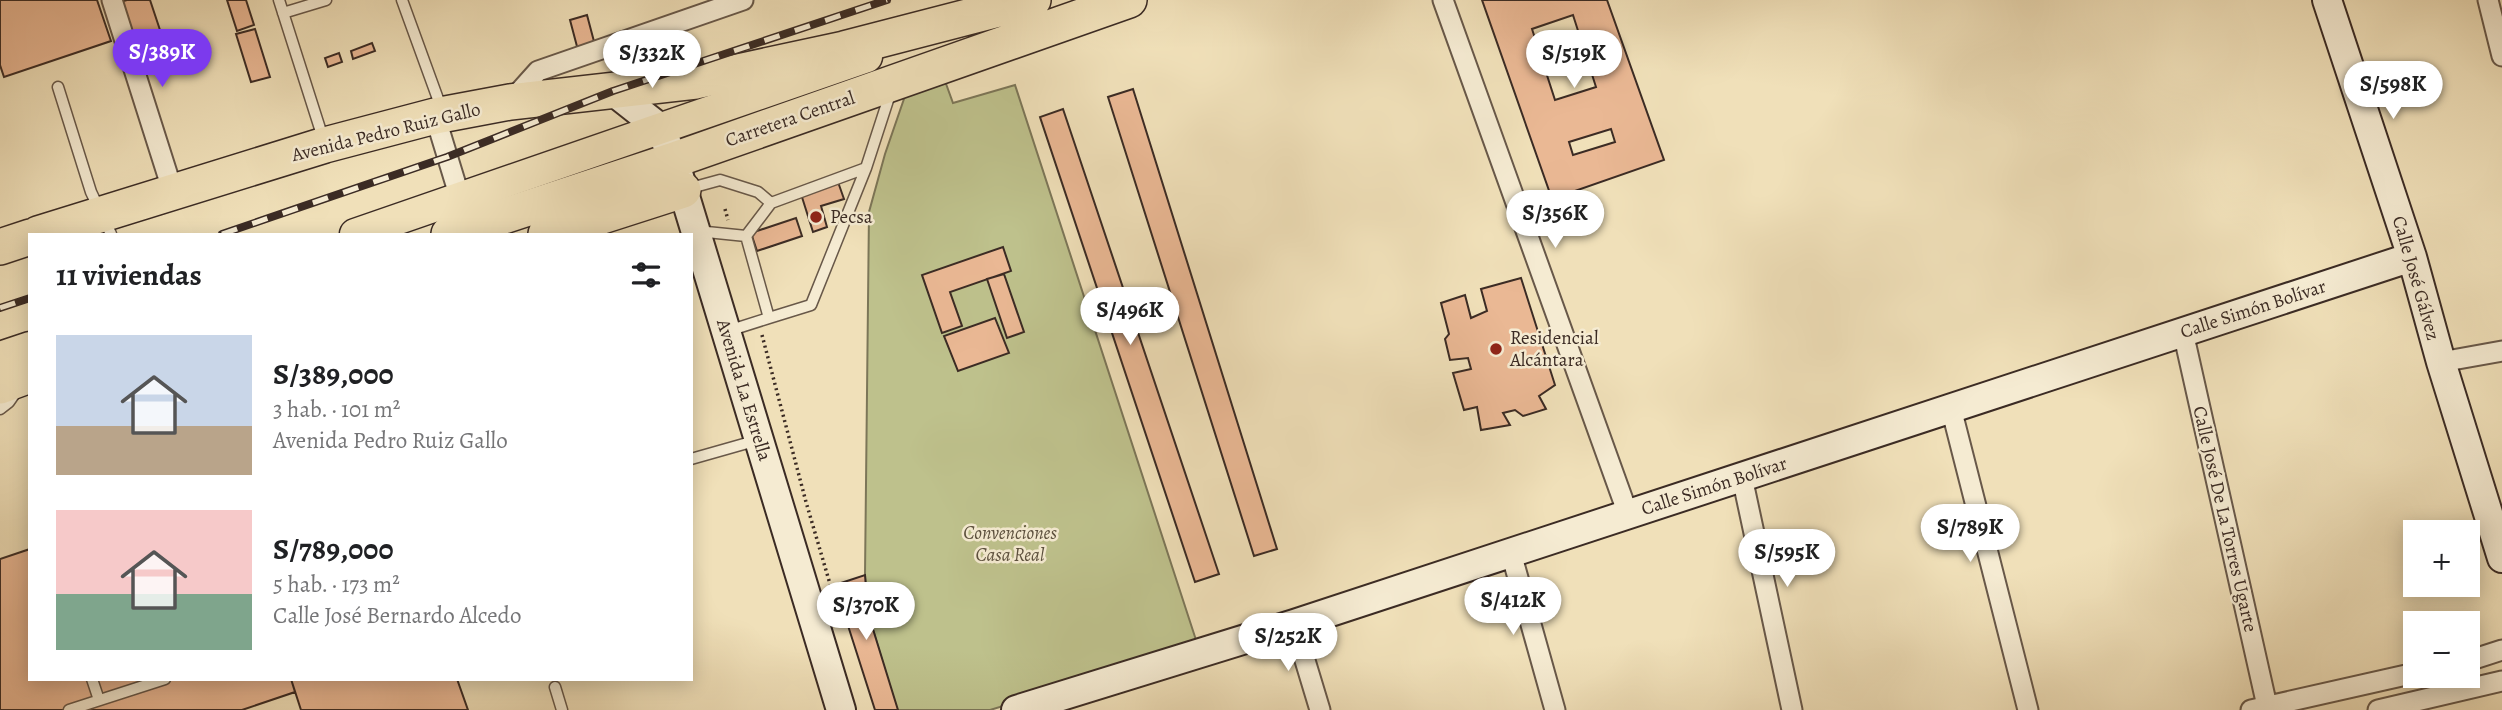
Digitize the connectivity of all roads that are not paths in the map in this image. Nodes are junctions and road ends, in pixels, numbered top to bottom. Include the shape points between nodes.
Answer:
1 (112, 0) edge
2 (279, 0) edge
3 (326, 0) edge
4 (402, 0) edge
5 (743, 0) edge
6 (1129, 0) edge
7 (1443, 0) edge
8 (2327, 0) edge
9 (1031, 1) edge
10 (2494, 7) edge
11 (283, 13) junction
12 (2502, 56) edge
13 (894, 82) junction
14 (58, 87) dead end
15 (613, 91) junction
16 (510, 102) junction
17 (439, 115) junction
18 (660, 128) junction
19 (325, 145) junction
20 (866, 168) junction
21 (678, 175) junction
22 (173, 192) junction
23 (460, 198) junction
24 (771, 202) junction
25 (106, 224) edge
26 (695, 231) junction
27 (45, 233) edge
28 (358, 233) edge
29 (453, 233) edge
30 (548, 233) edge
31 (746, 236) junction
32 (28, 238) edge
33 (0, 247) edge
34 (2412, 257) junction
35 (764, 320) junction
36 (726, 332) junction
37 (2183, 332) junction
38 (2502, 351) edge
39 (2441, 362) junction
40 (17, 368) edge
41 (1951, 408) junction
42 (0, 409) edge
43 (759, 440) junction
44 (693, 458) edge
45 (1742, 477) junction
46 (1628, 514) junction
47 (1510, 552) junction
48 (2502, 558) edge
49 (1294, 624) junction
50 (2502, 650) edge
51 (2480, 657) edge
52 (2480, 664) edge
53 (2403, 676) edge
54 (93, 681) edge
55 (158, 681) edge
56 (2496, 682) edge
57 (555, 687) dead end
58 (99, 700) junction
59 (2259, 708) edge
60 (69, 710) edge
61 (562, 710) edge
62 (841, 710) edge
63 (1016, 710) edge
64 (1320, 710) edge
65 (1555, 710) edge
66 (1792, 710) edge
67 (2028, 710) edge
68 (2378, 710) edge

1 - 22 street
2 - 11 lane
3 - 11 lane
4 - 17 lane
5 - 16 street via 538,71
6 - 13 highway, Carretera Central
7 - 46 street
8 - 34 street, Calle José Gálvez
9 - 15 highway, Avenida Pedro Ruiz Gallo via 777,65
9 - 18 main road, Carretera Central
10 - 12 street
11 - 19 lane
13 - 20 lane
13 - 21 highway, Carretera Central
14 - 25 lane via 91,192
15 - 16 highway, Avenida Pedro Ruiz Gallo
15 - 18 street, Avenida La Estrella
16 - 17 highway, Avenida Pedro Ruiz Gallo
17 - 19 highway, Avenida Pedro Ruiz Gallo
17 - 23 street
18 - 21 street, Avenida La Estrella
18 - 23 main road, Carretera Central
19 - 22 highway, Avenida Pedro Ruiz Gallo
20 - 24 lane
20 - 35 lane via 811,305
21 - 24 lane via 720,180 758,192
21 - 26 street, Avenida La Estrella
21 - 29 highway, Carretera Central
21 - 30 highway
22 - 25 highway, Avenida Pedro Ruiz Gallo
23 - 28 main road, Carretera Central
24 - 31 lane
25 - 27 highway, Avenida Pedro Ruiz Gallo
26 - 31 lane
26 - 36 street, Avenida La Estrella
31 - 35 lane
32 - 33 highway
34 - 37 street, Calle Simón Bolívar
34 - 39 street, Calle José Gálvez
35 - 36 lane
36 - 43 street, Avenida La Estrella
37 - 41 street, Calle Simón Bolívar
37 - 59 street, Calle José De La Torres Ugarte
38 - 39 street
39 - 48 street, Calle José Gálvez
40 - 42 lane via 9,402
41 - 45 street, Calle Simón Bolívar
41 - 67 street
43 - 44 lane
43 - 62 street, Avenida La Estrella
45 - 46 street, Calle Simón Bolívar
45 - 66 street
46 - 47 street, Calle Simón Bolívar
47 - 49 street, Calle Simón Bolívar
47 - 65 street
49 - 63 street, Calle Simón Bolívar
49 - 64 street
50 - 51 street
52 - 56 street
53 - 59 street
54 - 58 lane
55 - 58 lane
56 - 68 street
57 - 61 lane
58 - 60 lane

